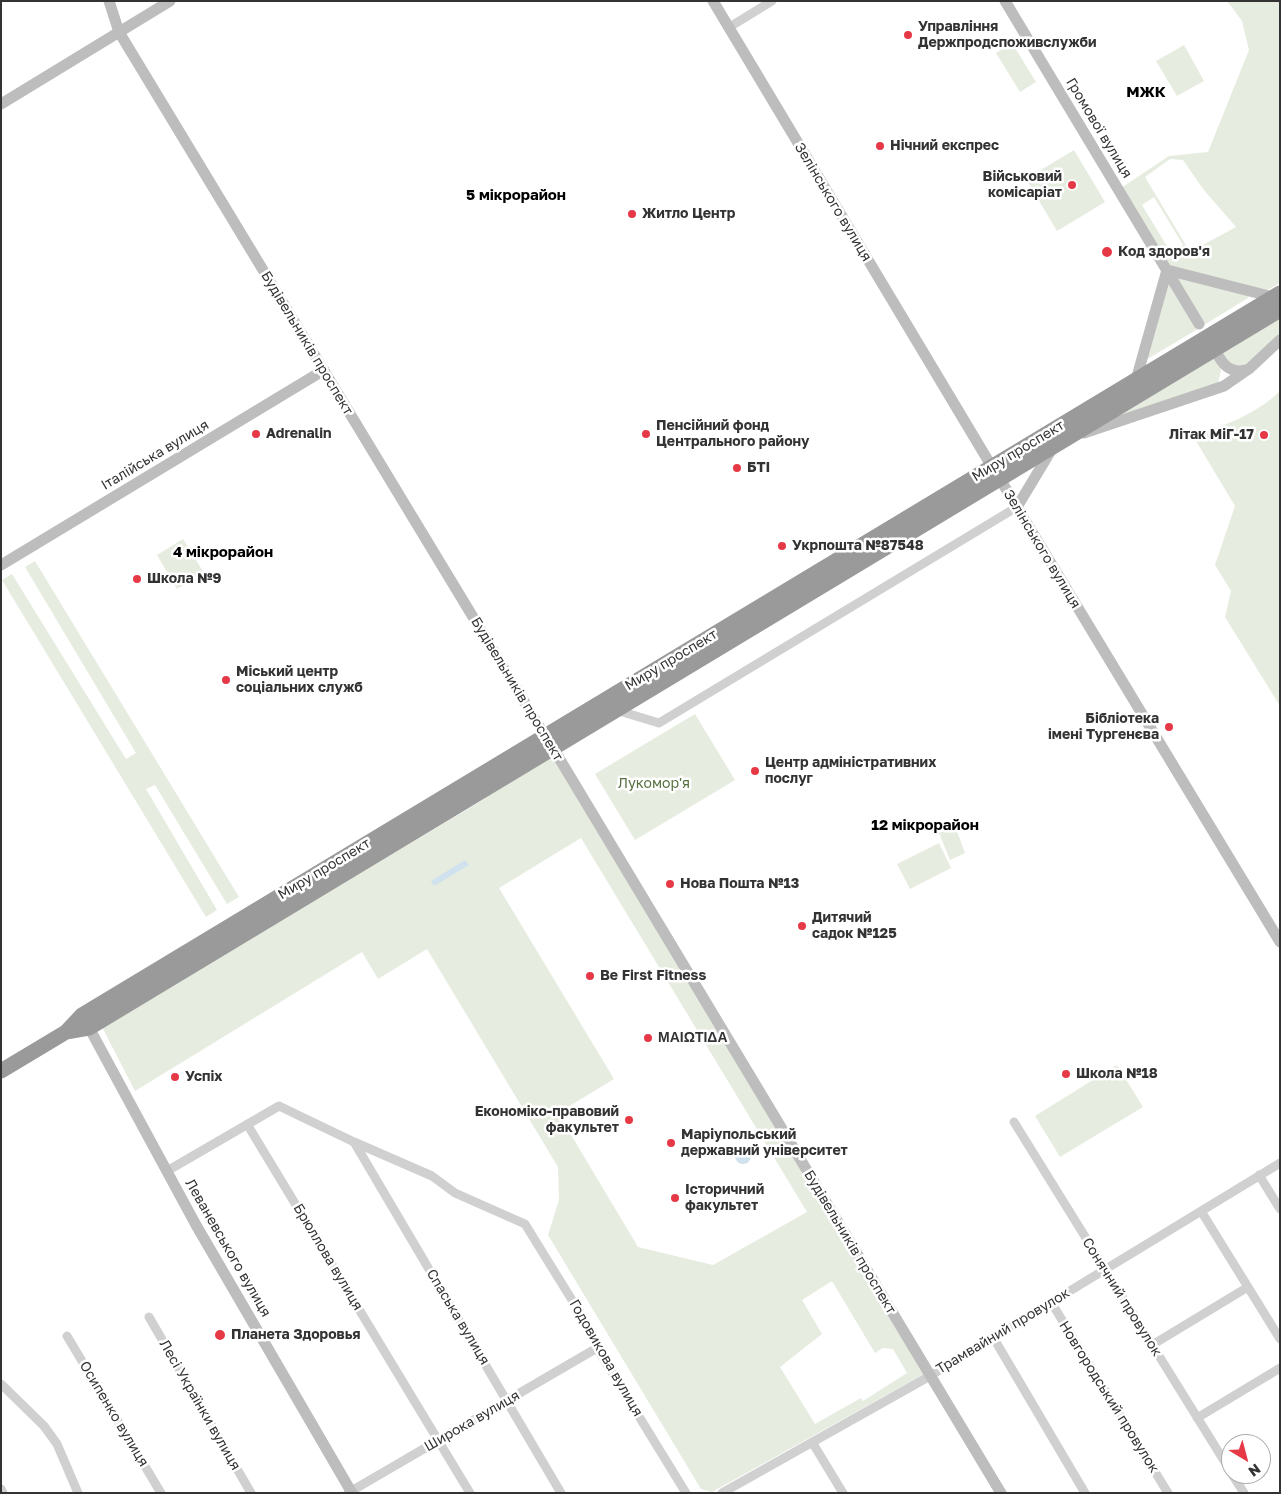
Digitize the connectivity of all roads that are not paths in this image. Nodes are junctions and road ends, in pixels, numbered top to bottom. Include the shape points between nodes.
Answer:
1 (109, 1) edge
2 (170, 1) edge
3 (712, 1) edge
4 (772, 1) edge
5 (1005, 1) edge
6 (728, 28) junction
7 (119, 32) junction
8 (1, 104) edge
9 (1167, 270) junction
10 (1277, 300) edge
11 (1199, 324) dead end
12 (1280, 340) edge
13 (1250, 368) junction
14 (324, 370) junction
15 (1136, 380) junction
16 (1214, 390) junction
17 (1059, 443) junction
18 (996, 473) junction
19 (1017, 507) junction
20 (1, 565) edge
21 (616, 710) junction
22 (549, 742) junction
23 (1280, 942) edge
24 (86, 1021) junction
25 (1, 1071) edge
26 (1014, 1122) dead end
27 (248, 1124) junction
28 (354, 1142) junction
29 (1280, 1163) edge
30 (167, 1171) junction
31 (1260, 1175) junction
32 (1280, 1209) edge
33 (1201, 1211) junction
34 (1105, 1269) junction
35 (1248, 1287) junction
36 (1051, 1302) junction
37 (149, 1317) dead end
38 (67, 1336) dead end
39 (993, 1337) junction
40 (1280, 1339) edge
41 (1152, 1345) junction
42 (597, 1348) junction
43 (1280, 1368) edge
44 (930, 1376) junction
45 (1, 1384) edge
46 (508, 1400) junction
47 (1197, 1418) junction
48 (439, 1440) junction
49 (812, 1442) junction
50 (1221, 1456) edge
51 (737, 1484) junction
52 (350, 1492) edge
53 (78, 1493) edge
54 (161, 1493) edge
55 (251, 1493) edge
56 (470, 1493) edge
57 (561, 1493) edge
58 (686, 1493) edge
59 (722, 1493) edge
60 (744, 1493) edge
61 (843, 1493) edge
62 (1001, 1493) edge
63 (1085, 1493) edge
64 (1168, 1493) edge

1 - 7 street, Будівельників проспект
2 - 7 street
3 - 6 street, Зелінського вулиця
4 - 6 street
5 - 9 street, Громової вулиця
6 - 18 street, Зелінського вулиця
7 - 8 street
7 - 14 street, Будівельників проспект
9 - 10 street
9 - 11 street, Громової вулиця
9 - 15 street
10 - 15 highway, Миру проспект
10 - 17 highway, Миру проспект
12 - 13 street
13 - 16 street
13 - 16 street via 1235,371 1222,361 1224,378
14 - 20 street, Італійська вулиця
14 - 22 street, Будівельників проспект
15 - 18 highway, Миру проспект
16 - 17 street
17 - 18 highway, Миру проспект
17 - 19 street
18 - 19 street, Зелінського вулиця
18 - 21 highway, Миру проспект
18 - 22 highway, Миру проспект
19 - 21 street via 659,723
19 - 23 street, Зелінського вулиця
21 - 22 highway, Миру проспект
22 - 24 highway, Миру проспект
22 - 44 street, Будівельників проспект
24 - 25 highway, Миру проспект
24 - 30 street, Леваневського вулиця
26 - 34 street, Сонячний провулок
27 - 28 street via 279,1106
27 - 30 street
27 - 48 street, Брюллова вулиця
28 - 42 street, Годовикова вулиця via 432,1176 455,1193 526,1224 593,1334
28 - 46 street, Спаська вулиця
29 - 31 street, Трамвайний провулок
30 - 52 street, Леваневського вулиця
31 - 32 street
31 - 33 street, Трамвайний провулок
33 - 34 street, Трамвайний провулок
33 - 35 street
34 - 36 street, Трамвайний провулок
34 - 41 street, Сонячний провулок
35 - 40 street
35 - 41 street
36 - 39 street, Трамвайний провулок
36 - 64 street, Новгородський провулок
37 - 55 street, Лесі Українки вулиця
38 - 54 street, Осипенко вулиця
39 - 44 street, Трамвайний провулок
39 - 63 street
41 - 47 street, Сонячний провулок
42 - 46 street, Широка вулиця
42 - 58 street, Годовикова вулиця
43 - 47 street
44 - 49 street, Трамвайний провулок
44 - 62 street, Будівельників проспект
45 - 53 street via 44,1426 57,1444
46 - 48 street, Широка вулиця
46 - 57 street, Спаська вулиця
47 - 50 street, Сонячний провулок
48 - 52 street, Широка вулиця
48 - 56 street, Брюллова вулиця
49 - 51 street, Трамвайний провулок
49 - 61 street
51 - 59 street, Трамвайний провулок
51 - 60 street

